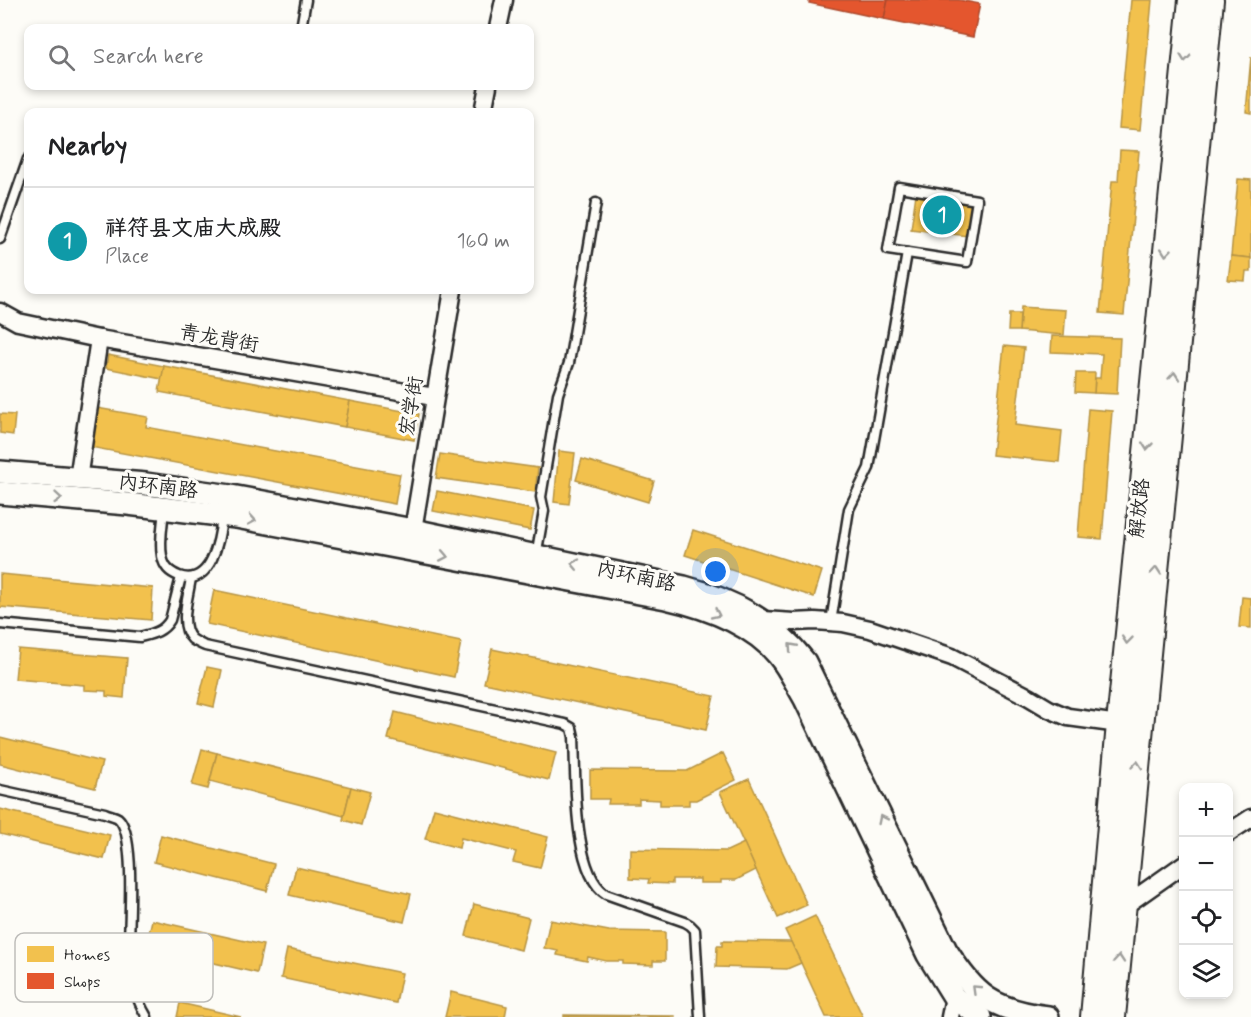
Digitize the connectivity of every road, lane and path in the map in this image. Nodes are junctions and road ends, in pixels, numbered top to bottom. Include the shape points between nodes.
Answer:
1 (306, 0) edge
2 (504, 0) edge
3 (1191, 0) edge
4 (1210, 0) edge
5 (303, 24) edge
6 (499, 24) edge
7 (487, 90) edge
8 (484, 108) edge
9 (24, 170) edge
10 (597, 203) dead end
11 (0, 239) edge
12 (907, 253) junction
13 (452, 294) edge
14 (0, 312) edge
15 (99, 339) junction
16 (435, 397) junction
17 (0, 472) edge
18 (78, 479) junction
19 (0, 493) edge
20 (164, 508) junction
21 (222, 515) junction
22 (413, 530) junction
23 (536, 556) junction
24 (181, 577) junction
25 (191, 578) junction
26 (170, 620) junction
27 (763, 620) junction
28 (831, 622) junction
29 (185, 623) junction
30 (0, 624) edge
31 (1119, 724) junction
32 (0, 790) edge
33 (1251, 818) edge
34 (1233, 830) edge
35 (1179, 868) edge
36 (1124, 908) junction
37 (129, 933) edge
38 (141, 1002) edge
39 (952, 1007) edge
40 (147, 1017) edge
41 (700, 1017) edge
42 (980, 1017) edge
43 (1048, 1017) edge
44 (1093, 1017) edge
45 (1113, 1017) edge

1 - 5 lane
2 - 6 street
3 -> 31 main road, 解放路
36 -> 4 main road, 解放路
7 - 8 street
9 - 11 lane
10 - 23 lane via 569,363 558,394
12 - 12 lane via 888,250 898,187 977,200 967,262
12 - 28 lane via 869,468 849,509
13 - 16 street, 宏学街
14 - 15 street, 青龙背街 via 18,322
15 - 16 street, 青龙背街
15 - 18 street
16 - 22 street, 宏学街
17 - 18 street, 内环南路
18 - 22 street, 内环南路 via 231,496
19 -> 20 street, 内环南路
20 - 21 street, 内环南路
20 - 24 lane via 162,557 170,573
21 - 25 lane via 214,557
21 -> 39 street, 内环南路 via 666,598 712,611 747,630 777,654 805,699
22 - 23 street, 内环南路
27 -> 23 street, 内环南路 via 720,597
24 - 25 lane
24 - 26 lane
25 - 29 lane
26 - 29 lane
26 - 30 lane via 159,631 140,637
27 - 28 street
43 -> 27 street, 内环南路 via 994,1004 960,973 805,662
28 - 31 street via 870,629 952,657 1068,717
29 - 41 lane via 193,639 205,646 572,728 579,827 587,871 606,894 684,922 695,930
31 - 44 main road, 解放路
32 - 37 lane via 118,818 129,847
33 - 34 street
35 - 36 street
45 -> 36 main road, 解放路
38 - 40 lane
39 - 42 street, 内环南路

